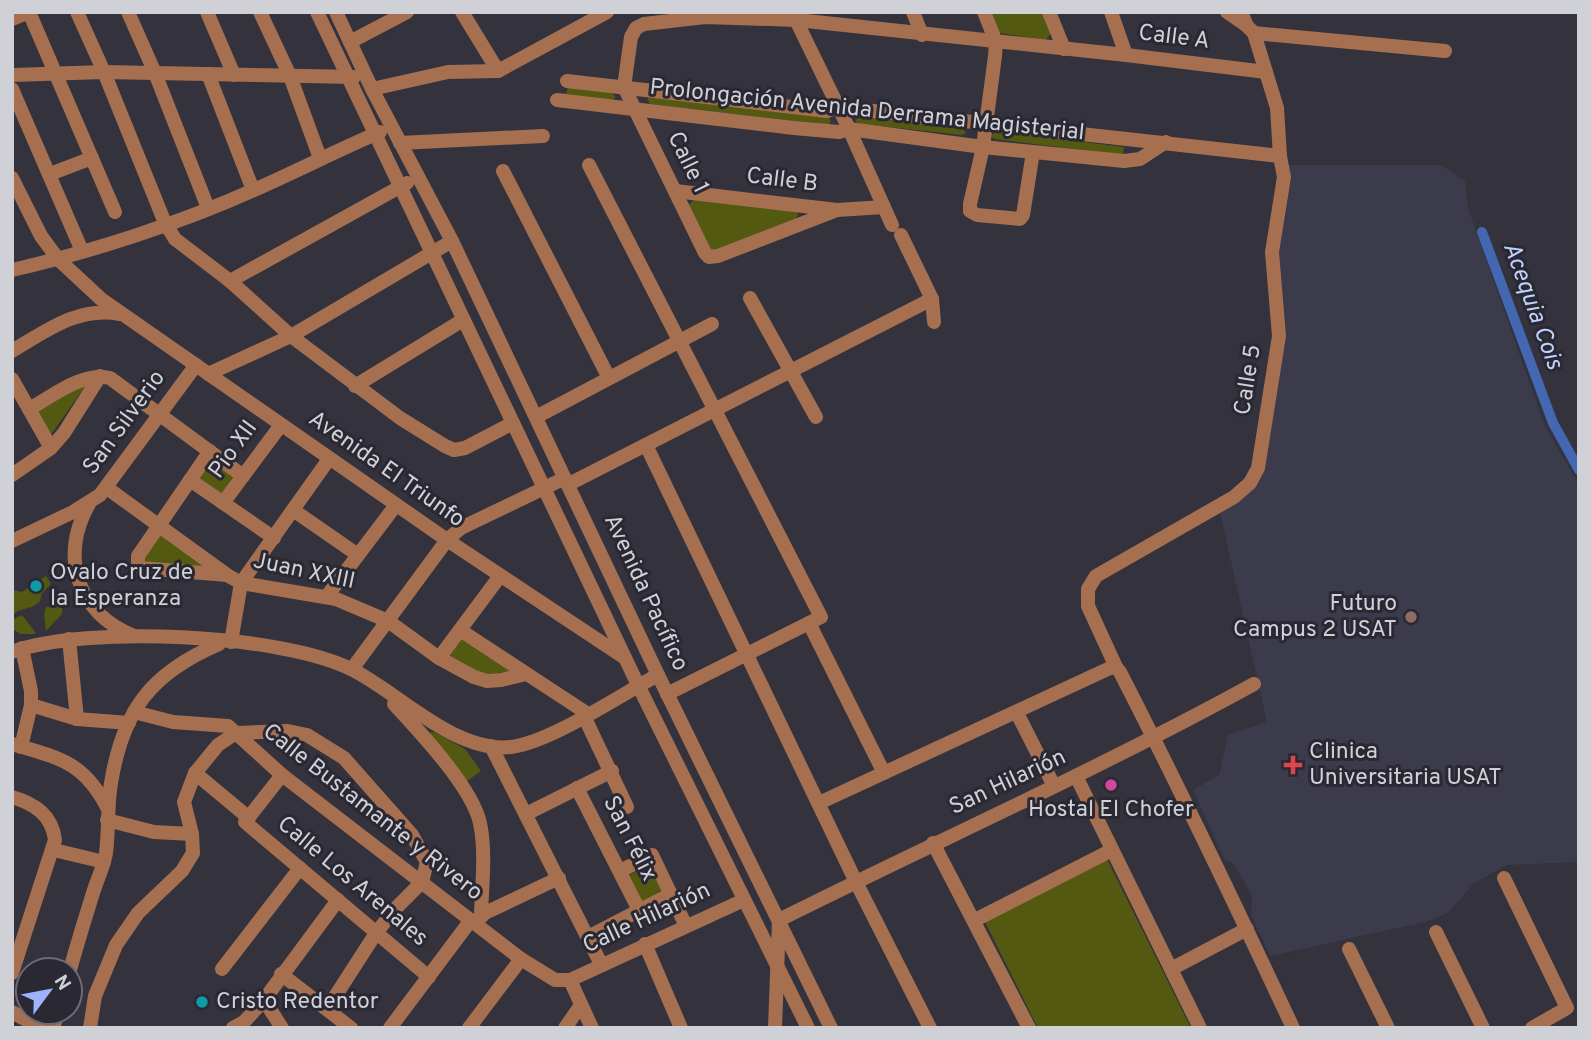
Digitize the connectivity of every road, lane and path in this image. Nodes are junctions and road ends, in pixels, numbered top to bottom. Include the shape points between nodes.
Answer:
1 (76, 12) edge
2 (128, 12) edge
3 (207, 12) edge
4 (260, 12) edge
5 (317, 12) edge
6 (336, 12) edge
7 (462, 12) edge
8 (912, 12) edge
9 (984, 12) edge
10 (1049, 12) edge
11 (1111, 12) edge
12 (1227, 12) edge
13 (402, 13) edge
14 (603, 13) edge
15 (795, 16) edge
16 (12, 19) edge
17 (1247, 24) edge
18 (922, 35) junction
19 (350, 42) junction
20 (996, 42) junction
21 (1064, 49) junction
22 (1445, 51) dead end
23 (1126, 55) junction
24 (498, 71) junction
25 (54, 72) junction
26 (104, 72) junction
27 (1265, 72) junction
28 (155, 73) junction
29 (208, 74) junction
30 (12, 75) edge
31 (234, 75) junction
32 (290, 76) junction
33 (347, 77) junction
34 (567, 81) dead end
35 (369, 83) junction
36 (624, 87) junction
37 (12, 89) edge
38 (558, 100) dead end
39 (838, 107) junction
40 (636, 109) junction
41 (986, 125) junction
42 (391, 127) junction
43 (849, 129) junction
44 (374, 134) junction
45 (543, 136) dead end
46 (1166, 142) junction
47 (400, 143) junction
48 (983, 148) junction
49 (1033, 152) junction
50 (1280, 156) junction
51 (92, 158) junction
52 (320, 159) junction
53 (589, 165) dead end
54 (503, 171) dead end
55 (50, 174) junction
56 (417, 177) junction
57 (12, 178) edge
58 (400, 187) junction
59 (253, 190) junction
60 (676, 191) junction
61 (884, 207) junction
62 (208, 208) junction
63 (837, 210) junction
64 (115, 212) dead end
65 (165, 223) junction
66 (452, 241) junction
67 (82, 251) junction
68 (431, 253) junction
69 (58, 260) junction
70 (12, 270) edge
71 (230, 281) junction
72 (750, 298) dead end
73 (932, 299) junction
74 (124, 315) junction
75 (463, 320) junction
76 (934, 322) dead end
77 (712, 324) dead end
78 (291, 336) junction
79 (680, 341) junction
80 (12, 351) edge
81 (202, 369) junction
82 (791, 372) junction
83 (100, 376) junction
84 (609, 378) junction
85 (12, 379) edge
86 (355, 386) junction
87 (29, 409) junction
88 (715, 411) junction
89 (161, 414) junction
90 (536, 416) junction
91 (816, 418) dead end
92 (513, 424) junction
93 (281, 425) junction
94 (646, 445) junction
95 (51, 448) junction
96 (210, 451) junction
97 (329, 458) junction
98 (12, 475) edge
99 (243, 476) junction
100 (190, 480) junction
101 (567, 481) junction
102 (107, 488) junction
103 (544, 488) junction
104 (90, 503) junction
105 (223, 503) junction
106 (396, 505) junction
107 (293, 510) junction
108 (159, 526) junction
109 (274, 538) junction
110 (447, 540) junction
111 (12, 541) edge
112 (358, 555) junction
113 (227, 575) junction
114 (500, 576) junction
115 (242, 583) junction
116 (327, 596) junction
117 (388, 621) junction
118 (809, 623) junction
119 (460, 630) junction
120 (138, 637) junction
121 (69, 639) junction
122 (227, 642) junction
123 (17, 650) edge
124 (748, 654) junction
125 (439, 658) junction
126 (625, 658) junction
127 (1116, 667) junction
128 (352, 669) junction
129 (526, 674) junction
130 (658, 675) junction
131 (373, 682) junction
132 (1254, 684) dead end
133 (638, 685) junction
134 (667, 694) junction
135 (31, 705) junction
136 (1017, 713) junction
137 (586, 715) junction
138 (131, 717) junction
139 (77, 719) junction
140 (236, 733) junction
141 (1154, 739) junction
142 (17, 745) edge
143 (491, 746) junction
144 (611, 771) junction
145 (195, 773) junction
146 (884, 773) junction
147 (282, 775) junction
148 (1076, 776) junction
149 (1054, 786) junction
150 (578, 788) junction
151 (12, 797) edge
152 (819, 803) junction
153 (628, 807) dead end
154 (108, 814) junction
155 (526, 814) junction
156 (247, 820) junction
157 (192, 834) junction
158 (933, 843) junction
159 (54, 850) junction
160 (1112, 850) junction
161 (104, 863) junction
162 (300, 868) junction
163 (620, 871) junction
164 (559, 878) junction
165 (1504, 878) dead end
166 (422, 882) junction
167 (856, 882) junction
168 (671, 894) junction
169 (338, 900) junction
170 (744, 900) junction
171 (639, 910) junction
172 (476, 920) junction
173 (779, 920) junction
174 (975, 920) junction
175 (687, 926) junction
176 (1247, 929) junction
177 (1436, 932) dead end
178 (376, 933) junction
179 (588, 937) junction
180 (645, 944) junction
181 (1349, 949) dead end
182 (74, 956) edge
183 (521, 959) junction
184 (601, 964) junction
185 (777, 968) junction
186 (222, 969) dead end
187 (1171, 969) junction
188 (12, 973) edge
189 (281, 974) junction
190 (429, 977) junction
191 (570, 980) junction
192 (264, 1000) junction
193 (582, 1005) junction
194 (327, 1009) junction
195 (471, 1027) edge
196 (90, 1028) edge
197 (233, 1028) edge
198 (282, 1028) edge
199 (351, 1028) edge
200 (390, 1028) edge
201 (565, 1028) edge
202 (592, 1028) edge
203 (681, 1028) edge
204 (775, 1028) edge
205 (808, 1028) edge
206 (831, 1028) edge
207 (930, 1028) edge
208 (1030, 1028) edge
209 (1200, 1028) edge
210 (1293, 1028) edge
211 (1388, 1028) edge
212 (1483, 1028) edge
213 (1532, 1028) edge

1 - 26 street
2 - 28 street
3 - 31 street
4 - 32 street
5 - 33 street, Avenida Pacífico
6 - 19 street, Avenida Pacífico
7 - 24 street
8 - 18 street
9 - 20 street
10 - 21 street
11 - 23 street
12 - 17 street
13 - 19 street
14 - 24 street
15 - 18 street, Calle A
15 - 36 street, Calle A via 705,17 644,24 631,37
15 - 39 street
16 - 25 street via 29,12
17 - 22 street
17 - 27 street, Calle 5
18 - 20 street, Calle A
19 - 35 street, Avenida Pacífico
20 - 21 street, Calle A
20 - 41 street
21 - 23 street, Calle A
23 - 27 street, Calle A
24 - 35 street via 448,72
25 - 26 street
25 - 30 street
25 - 51 street
26 - 28 street
26 - 65 street
27 - 50 street, Calle 5 via 1277,108
28 - 29 street
28 - 62 street
29 - 31 street
29 - 59 street
31 - 32 street
32 - 33 street
32 - 52 street
33 - 35 street
33 - 44 street, Avenida Pacífico
34 - 36 street, Prolongación Avenida Derrama Magisterial
35 - 42 street, Avenida Pacífico
36 - 39 street, Prolongación Avenida Derrama Magisterial via 827,111
36 - 40 street, Calle 1
37 - 55 street
38 - 40 street, Prolongación Avenida Derrama Magisterial
39 - 41 street, Prolongación Avenida Derrama Magisterial
39 - 43 street
40 - 43 street, Prolongación Avenida Derrama Magisterial via 816,130
40 - 60 street, Calle 1
41 - 46 street, Prolongación Avenida Derrama Magisterial
41 - 48 street
42 - 44 street
42 - 47 street, Avenida Pacífico
43 - 48 street, Prolongación Avenida Derrama Magisterial
43 - 61 street
44 - 52 street
44 - 58 street, Avenida Pacífico
45 - 47 street
46 - 49 street, Prolongación Avenida Derrama Magisterial via 1140,159 1124,161
46 - 50 street, Prolongación Avenida Derrama Magisterial
47 - 56 street, Avenida Pacífico
48 - 49 street, Prolongación Avenida Derrama Magisterial
48 - 49 street via 970,211 1020,219
50 - 127 street, Calle 5 via 1284,177 1272,252 1279,336 1258,467 1250,483 1234,496 1096,576 1088,589 1088,606
51 - 55 street
51 - 64 street
52 - 59 street
53 - 79 street
54 - 84 street
55 - 67 street
56 - 58 street
56 - 66 street, Avenida Pacífico
57 - 69 street, Avenida El Triunfo
58 - 68 street, Avenida Pacífico
58 - 71 street
59 - 62 street
60 - 63 street, Calle B
60 - 63 street, Calle 1 via 709,257
61 - 63 street, Calle B
61 - 73 street
62 - 65 street
65 - 67 street
65 - 71 street via 175,239
66 - 68 street
66 - 90 street, Avenida Pacífico
67 - 69 street
68 - 75 street, Avenida Pacífico
68 - 78 street
69 - 70 street
69 - 74 street, Avenida El Triunfo
71 - 78 street
72 - 82 street
73 - 76 street
73 - 82 street
74 - 80 street via 76,315
74 - 81 street, Avenida El Triunfo
75 - 86 street
75 - 92 street, Avenida Pacífico
77 - 79 street
78 - 81 street
78 - 86 street
79 - 84 street
79 - 88 street
81 - 89 street, San Silverio
81 - 93 street, Avenida El Triunfo
82 - 88 street
82 - 91 street
83 - 87 street via 86,378
83 - 89 street via 120,384
83 - 95 street
84 - 90 street
85 - 87 street
86 - 92 street via 454,450
87 - 95 street
88 - 94 street
88 - 118 street via 821,617
89 - 96 street
89 - 102 street, San Silverio
90 - 101 street, Avenida Pacífico
92 - 103 street, Avenida Pacífico
93 - 97 street, Avenida El Triunfo
93 - 99 street, Pio XII
94 - 101 street
94 - 124 street
95 - 98 street
96 - 99 street
96 - 100 street
97 - 106 street, Avenida El Triunfo
97 - 107 street
99 - 105 street, Pio XII
100 - 105 street
100 - 108 street
101 - 103 street
101 - 130 street, Avenida Pacífico
102 - 104 street, San Silverio
102 - 108 street
103 - 110 street via 461,528
103 - 126 street, Avenida Pacífico
104 - 111 street, San Silverio
104 - 120 street via 81,517 74,549 79,582 108,622
105 - 109 street
106 - 110 street, Avenida El Triunfo
106 - 112 street
107 - 109 street
107 - 112 street
108 - 113 street
108 - 113 street, Juan XXIII via 138,556 141,568
109 - 115 street
110 - 114 street, Avenida El Triunfo
110 - 117 street
112 - 116 street
113 - 115 street, Juan XXIII
114 - 119 street
114 - 126 street, Avenida El Triunfo
115 - 116 street, Juan XXIII
115 - 122 street
116 - 117 street, Juan XXIII
117 - 125 street, Juan XXIII
117 - 128 street
118 - 124 street
118 - 146 street
119 - 125 street
119 - 129 street
120 - 121 street
120 - 122 street
121 - 123 street
121 - 139 street
122 - 128 street via 277,648
122 - 138 street via 163,674
123 - 135 street
124 - 134 street
124 - 152 street
125 - 129 street, Juan XXIII via 486,681
126 - 133 street, Avenida Pacífico
127 - 136 street
127 - 141 street, Calle 5
128 - 131 street
129 - 137 street
130 - 133 street
130 - 134 street, Avenida Pacífico
131 - 143 street via 445,729
131 - 172 street via 432,749 476,810 483,857
132 - 141 street, San Hilarión
133 - 137 street
133 - 170 street, Avenida Pacífico
134 - 173 street, Avenida Pacífico
135 - 139 street, Calle Bustamante y Rivero
135 - 142 street
136 - 146 street
136 - 149 street
137 - 143 street via 531,741
137 - 144 street
138 - 139 street, Calle Bustamante y Rivero
138 - 140 street, Calle Bustamante y Rivero via 228,726
138 - 154 street via 119,748
140 - 145 street via 218,745
140 - 147 street, Calle Bustamante y Rivero
140 - 166 street via 307,735 344,758 422,849 427,862
141 - 148 street, San Hilarión
141 - 176 street, Calle 5
142 - 154 street via 75,766 88,776
143 - 155 street
144 - 150 street
144 - 153 street
145 - 156 street, Calle Los Arenales
145 - 157 street via 184,802
146 - 152 street
147 - 156 street
147 - 166 street, Calle Bustamante y Rivero
148 - 149 street, San Hilarión
148 - 160 street
149 - 158 street, San Hilarión
150 - 155 street
150 - 163 street, San Félix
151 - 159 street via 37,807 51,823
152 - 167 street
154 - 157 street via 154,832
154 - 161 street
155 - 164 street
156 - 162 street, Calle Los Arenales
157 - 196 street via 188,863 138,913 116,945 95,996
158 - 167 street, San Hilarión
158 - 174 street
159 - 161 street
159 - 188 street
160 - 174 street
160 - 187 street
161 - 182 street
162 - 169 street, Calle Los Arenales
162 - 186 street
163 - 168 street via 652,855
163 - 171 street, San Félix
164 - 172 street
164 - 179 street
165 - 213 street via 1567,1008
166 - 172 street, Calle Bustamante y Rivero
166 - 178 street
167 - 173 street, San Hilarión
167 - 207 street
168 - 171 street
168 - 175 street
169 - 178 street, Calle Los Arenales
169 - 189 street
170 - 175 street, Calle Hilarión
170 - 185 street, Avenida Pacífico
171 - 179 street
172 - 183 street, Calle Bustamante y Rivero
172 - 190 street
173 - 185 street
173 - 206 street, Avenida Pacífico
174 - 208 street
175 - 180 street, Calle Hilarión
176 - 187 street
176 - 210 street, Calle 5
177 - 212 street
178 - 190 street, Calle Los Arenales
178 - 194 street
179 - 184 street
180 - 184 street, Calle Hilarión
180 - 203 street
181 - 211 street
183 - 191 street, Calle Bustamante y Rivero via 555,980
183 - 195 street
184 - 191 street, Calle Hilarión
185 - 204 street
185 - 205 street, Avenida Pacífico
187 - 209 street
189 - 192 street
189 - 194 street
190 - 200 street
191 - 193 street
192 - 197 street
192 - 198 street
193 - 201 street
193 - 202 street
194 - 199 street

